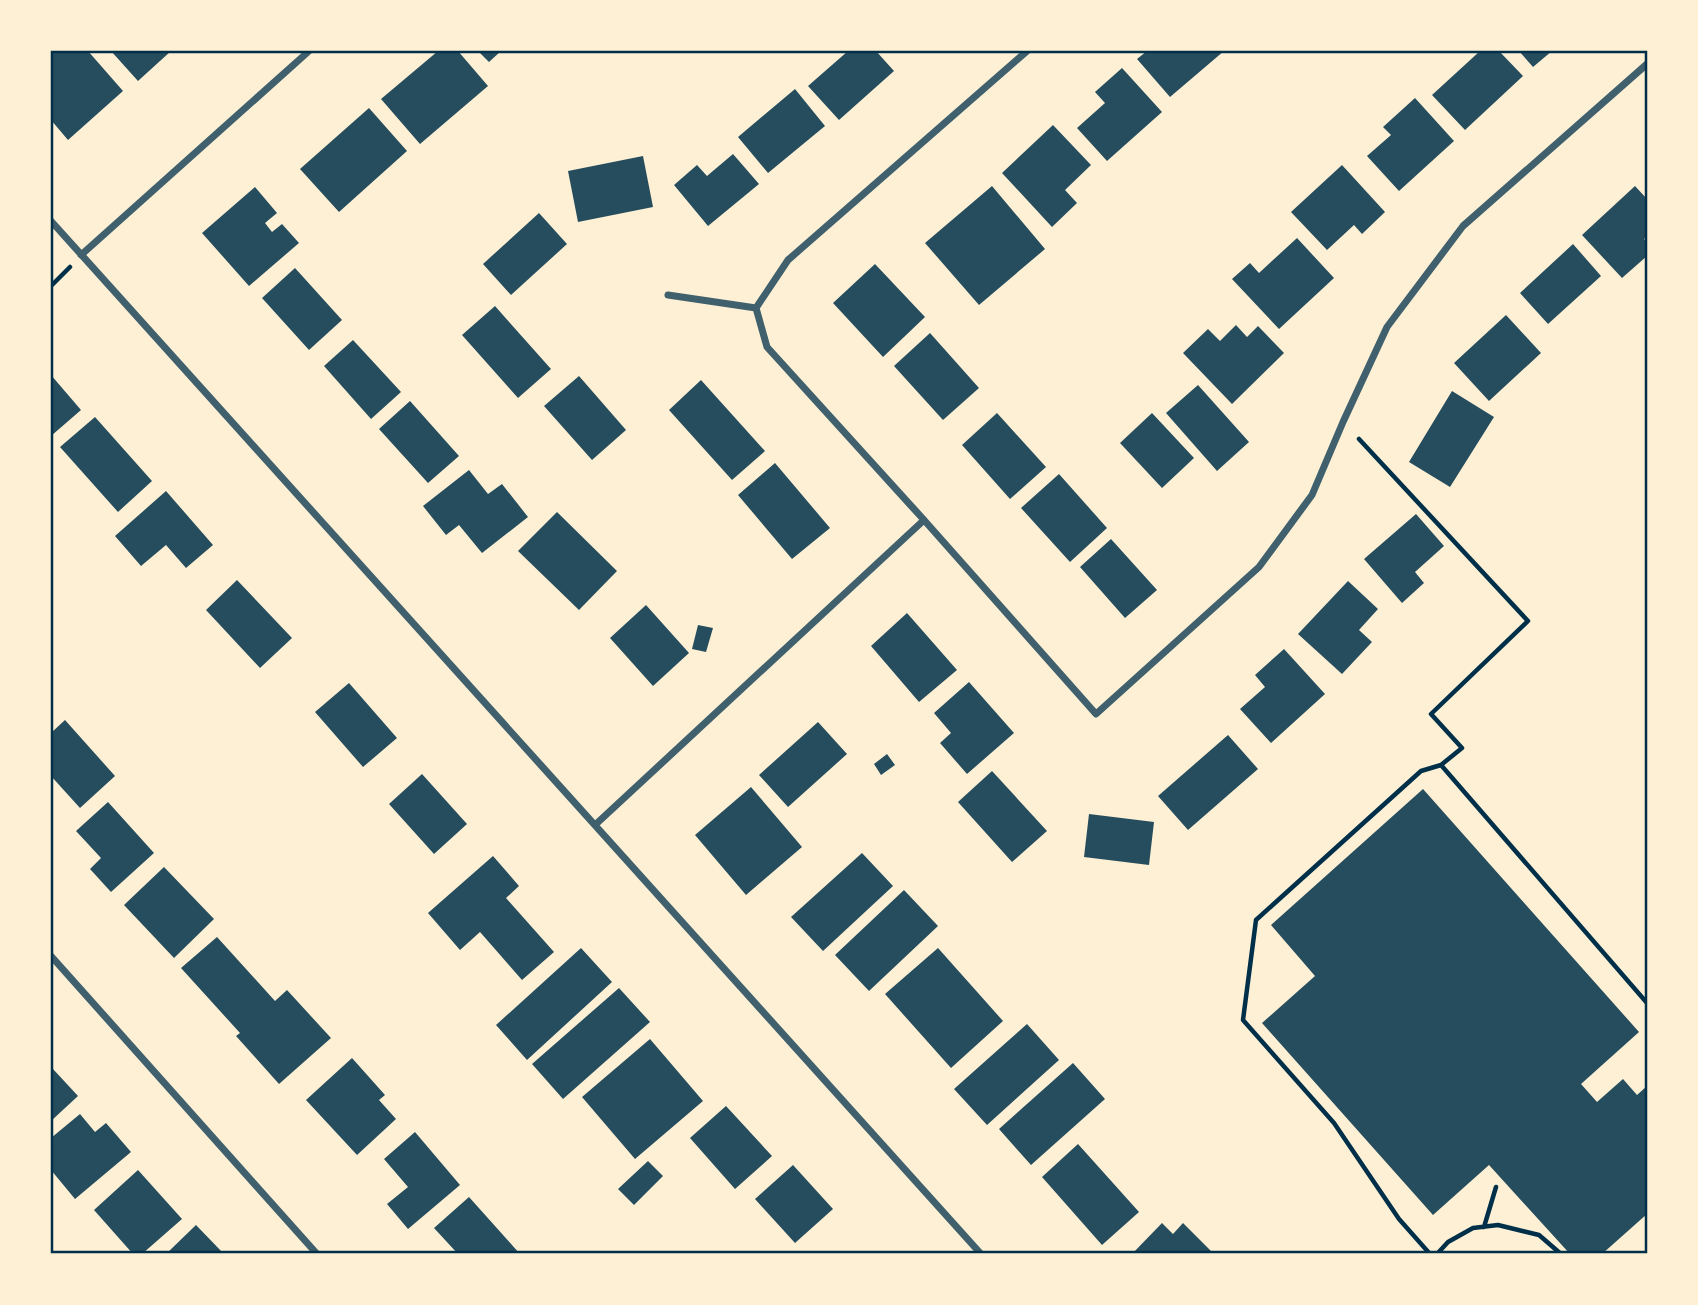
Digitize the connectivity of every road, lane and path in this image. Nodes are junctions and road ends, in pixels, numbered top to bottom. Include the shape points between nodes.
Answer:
1 (309, 51) edge
2 (1027, 51) edge
3 (1647, 64) edge
4 (51, 221) edge
5 (81, 255) junction
6 (668, 295) dead end
7 (756, 308) junction
8 (1359, 439) dead end
9 (924, 520) junction
10 (1441, 765) junction
11 (595, 825) junction
12 (51, 956) edge
13 (1647, 1003) edge
14 (1496, 1187) dead end
15 (1484, 1227) junction
16 (317, 1254) edge
17 (981, 1254) edge
18 (1430, 1254) edge
19 (1437, 1254) edge
20 (1561, 1254) edge

1 - 5 street
2 - 7 street via 788,260
3 - 9 street via 1463,226 1388,327 1312,495 1259,567 1096,714
4 - 5 street
5 - 11 street
6 - 7 street
7 - 9 street via 767,347
8 - 10 path via 1528,621 1431,714 1462,748
9 - 11 street
10 - 13 path
10 - 18 path via 1421,771 1256,920 1243,1020 1334,1123 1399,1219
11 - 17 street
12 - 16 street
14 - 15 path
15 - 19 path via 1448,1242
15 - 20 path via 1498,1225 1539,1235

